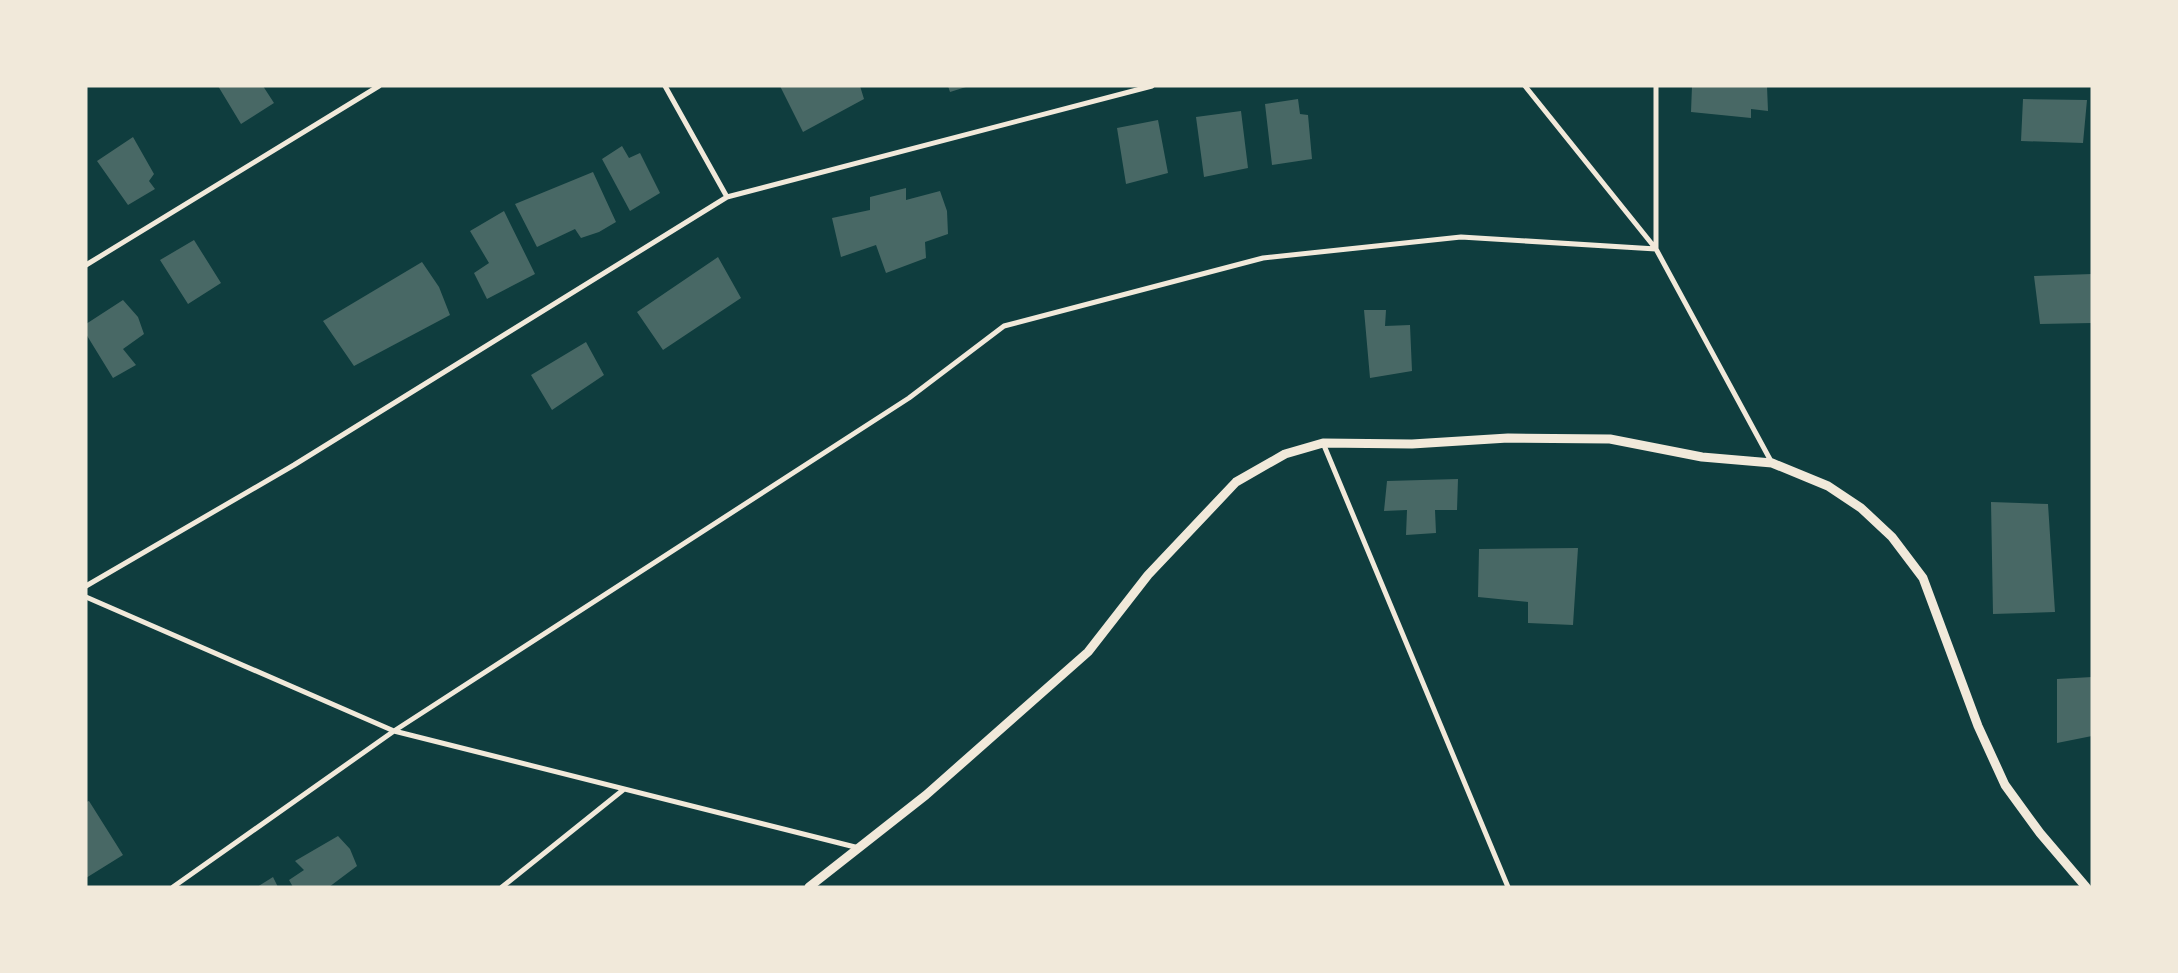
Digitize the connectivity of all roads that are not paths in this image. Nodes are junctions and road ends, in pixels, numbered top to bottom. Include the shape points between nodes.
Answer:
1 (379, 86) edge
2 (665, 86) edge
3 (1152, 86) edge
4 (1525, 86) edge
5 (1656, 86) edge
6 (727, 197) junction
7 (1656, 249) junction
8 (86, 265) edge
9 (1323, 443) junction
10 (1772, 463) junction
11 (86, 586) edge
12 (86, 598) edge
13 (394, 731) junction
14 (623, 790) junction
15 (860, 848) junction
16 (173, 887) edge
17 (502, 887) edge
18 (809, 887) edge
19 (1508, 887) edge
20 (2086, 887) edge

1 - 8 street
2 - 6 street
3 - 6 street
4 - 7 street
5 - 7 street
6 - 11 street via 294,465
7 - 10 street
7 - 13 street via 1461,237 1263,258 1004,326 909,398
9 - 10 street via 1412,444 1508,438 1610,440 1702,457
9 - 15 street via 1285,454 1236,482 1148,575 1088,652 926,795
9 - 19 street
10 - 20 street via 1828,486 1861,508 1892,536 1923,578 1978,726 2005,785
12 - 13 street
13 - 14 street
13 - 16 street
14 - 15 street
14 - 17 street
15 - 18 street

